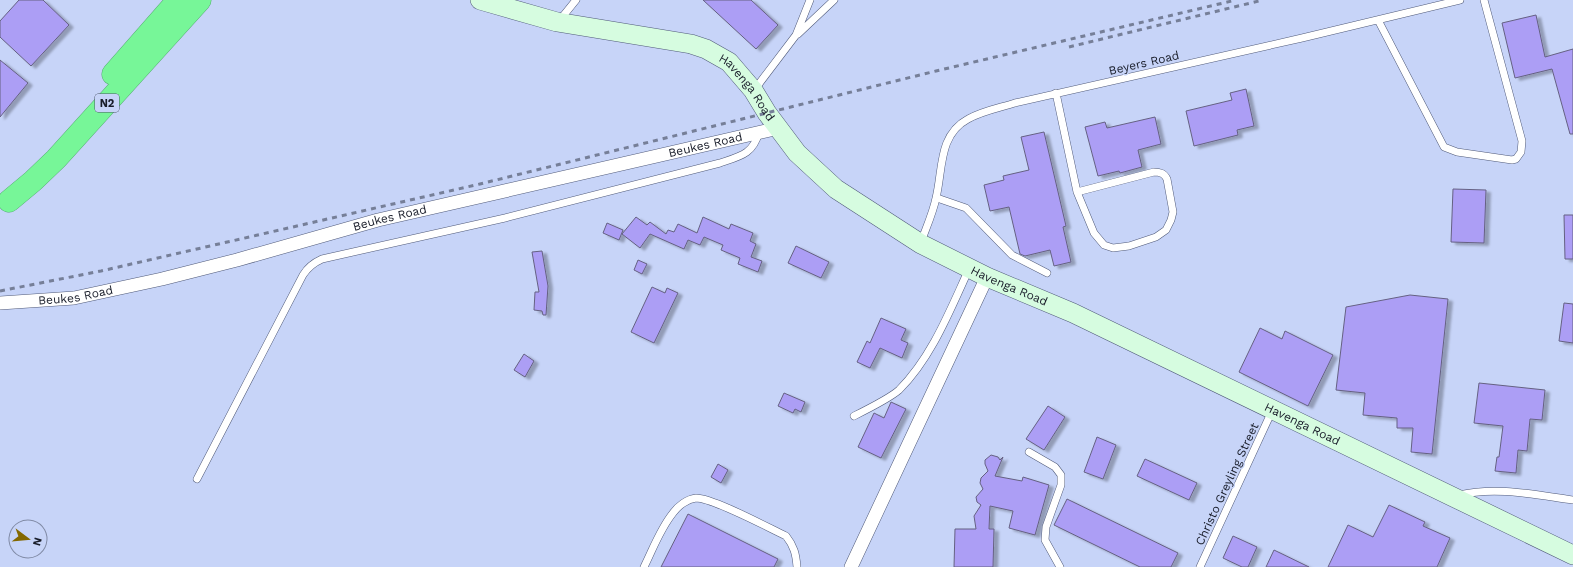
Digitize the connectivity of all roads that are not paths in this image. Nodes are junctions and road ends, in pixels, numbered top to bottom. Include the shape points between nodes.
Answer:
1 (178, 0) edge
2 (200, 0) edge
3 (480, 0) edge
4 (576, 0) edge
5 (810, 0) edge
6 (834, 0) edge
7 (1460, 0) edge
8 (1484, 0) edge
9 (1378, 20) junction
10 (557, 22) junction
11 (796, 35) junction
12 (754, 90) junction
13 (1056, 94) junction
14 (779, 128) junction
15 (759, 132) junction
16 (1077, 192) junction
17 (936, 198) junction
18 (4, 206) edge
19 (921, 244) junction
20 (969, 269) junction
21 (1047, 273) dead end
22 (987, 277) junction
23 (0, 303) edge
24 (1273, 409) junction
25 (854, 416) dead end
26 (1029, 452) dead end
27 (197, 479) dead end
28 (1453, 496) junction
29 (1573, 500) edge
30 (1573, 555) edge
31 (644, 567) edge
32 (797, 567) edge
33 (851, 567) edge
34 (1060, 567) edge
35 (1200, 567) edge

1 - 18 highway, N2 via 42,154
2 - 18 highway, N2 via 56,159
3 - 10 street, Havenga Road
4 - 10 lane
5 - 11 lane
6 - 11 lane
7 - 9 lane, Beyers Road
8 - 9 lane via 1522,141 1521,152 1512,160 1457,152 1444,147
9 - 13 lane, Beyers Road
10 - 12 street, Havenga Road via 706,49 729,62
11 - 12 lane
12 - 14 street, Havenga Road
13 - 16 lane
13 - 17 lane, Beyers Road via 979,114 960,124 943,151
14 - 15 street, Beukes Road
14 - 19 street, Havenga Road via 797,153 836,189
15 - 23 street, Beukes Road via 378,220 162,280 74,298
15 - 27 lane via 754,146 748,152 720,163 505,218 315,262 303,275
16 - 16 lane via 1159,172 1167,179 1172,205 1171,220 1166,230 1156,237 1120,248 1108,247 1094,233
17 - 19 lane, Beyers Road
17 - 21 lane via 966,208 1012,255
19 - 20 street, Havenga Road
20 - 22 street, Havenga Road
20 - 25 lane via 940,332 922,362 898,391
22 - 24 street, Havenga Road via 1073,314
22 - 33 street
24 - 28 street, Havenga Road
24 - 35 lane, Christo Greyling Street
26 - 34 lane via 1055,467 1061,475 1061,484 1046,527 1045,540
28 - 29 lane via 1494,492
28 - 30 street, Havenga Road
31 - 32 lane via 673,512 695,498 713,502 786,536 796,552

